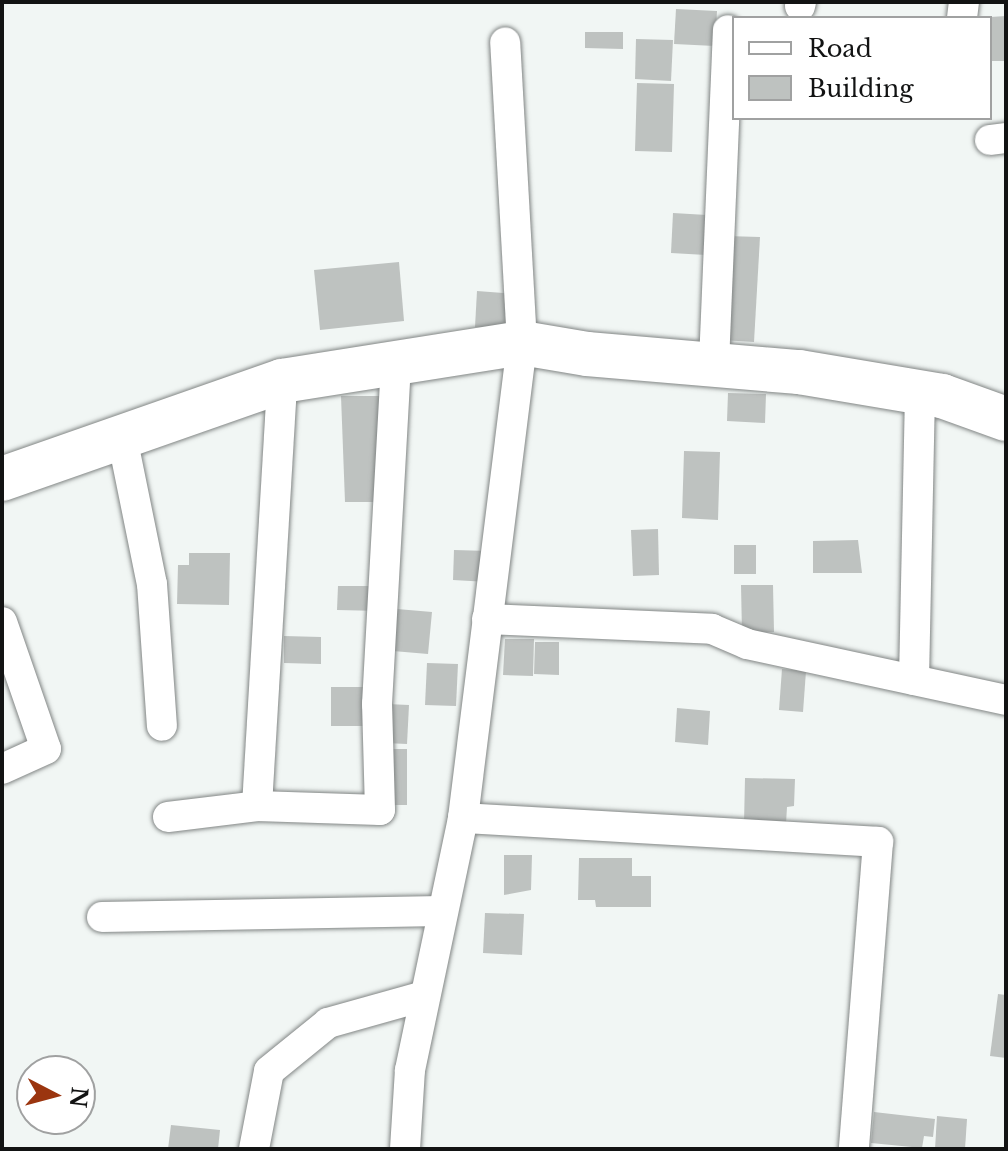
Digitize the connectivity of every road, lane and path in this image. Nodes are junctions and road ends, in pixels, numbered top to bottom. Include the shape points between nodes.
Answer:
1 (728, 30) dead end
2 (505, 42) dead end
3 (522, 343) junction
4 (396, 363) junction
5 (714, 363) junction
6 (282, 381) junction
7 (920, 395) junction
8 (1006, 419) edge
9 (122, 437) junction
10 (2, 479) edge
11 (487, 619) junction
12 (2, 622) edge
13 (9, 664) edge
14 (914, 680) junction
15 (1006, 700) edge
16 (162, 726) dead end
17 (2, 769) edge
18 (257, 806) junction
19 (168, 817) dead end
20 (463, 818) junction
21 (441, 911) junction
22 (102, 917) dead end
23 (424, 996) junction
24 (254, 1149) edge
25 (405, 1149) edge
26 (854, 1149) edge

1 - 5 street
2 - 3 street
3 - 4 street
3 - 5 street via 587,354
3 - 11 street
4 - 6 street
4 - 18 street via 377,704 380,810
5 - 7 street via 799,372
6 - 9 street
6 - 18 street
7 - 8 street via 942,396
7 - 14 street
9 - 10 street
9 - 16 street via 152,584
11 - 14 street via 712,629 747,644
11 - 20 street
12 - 13 street
13 - 17 street via 46,749
14 - 15 street
18 - 19 street
20 - 21 street
20 - 26 street via 878,842
21 - 22 street
21 - 23 street
23 - 24 street via 328,1023 269,1071
23 - 25 street via 410,1070

